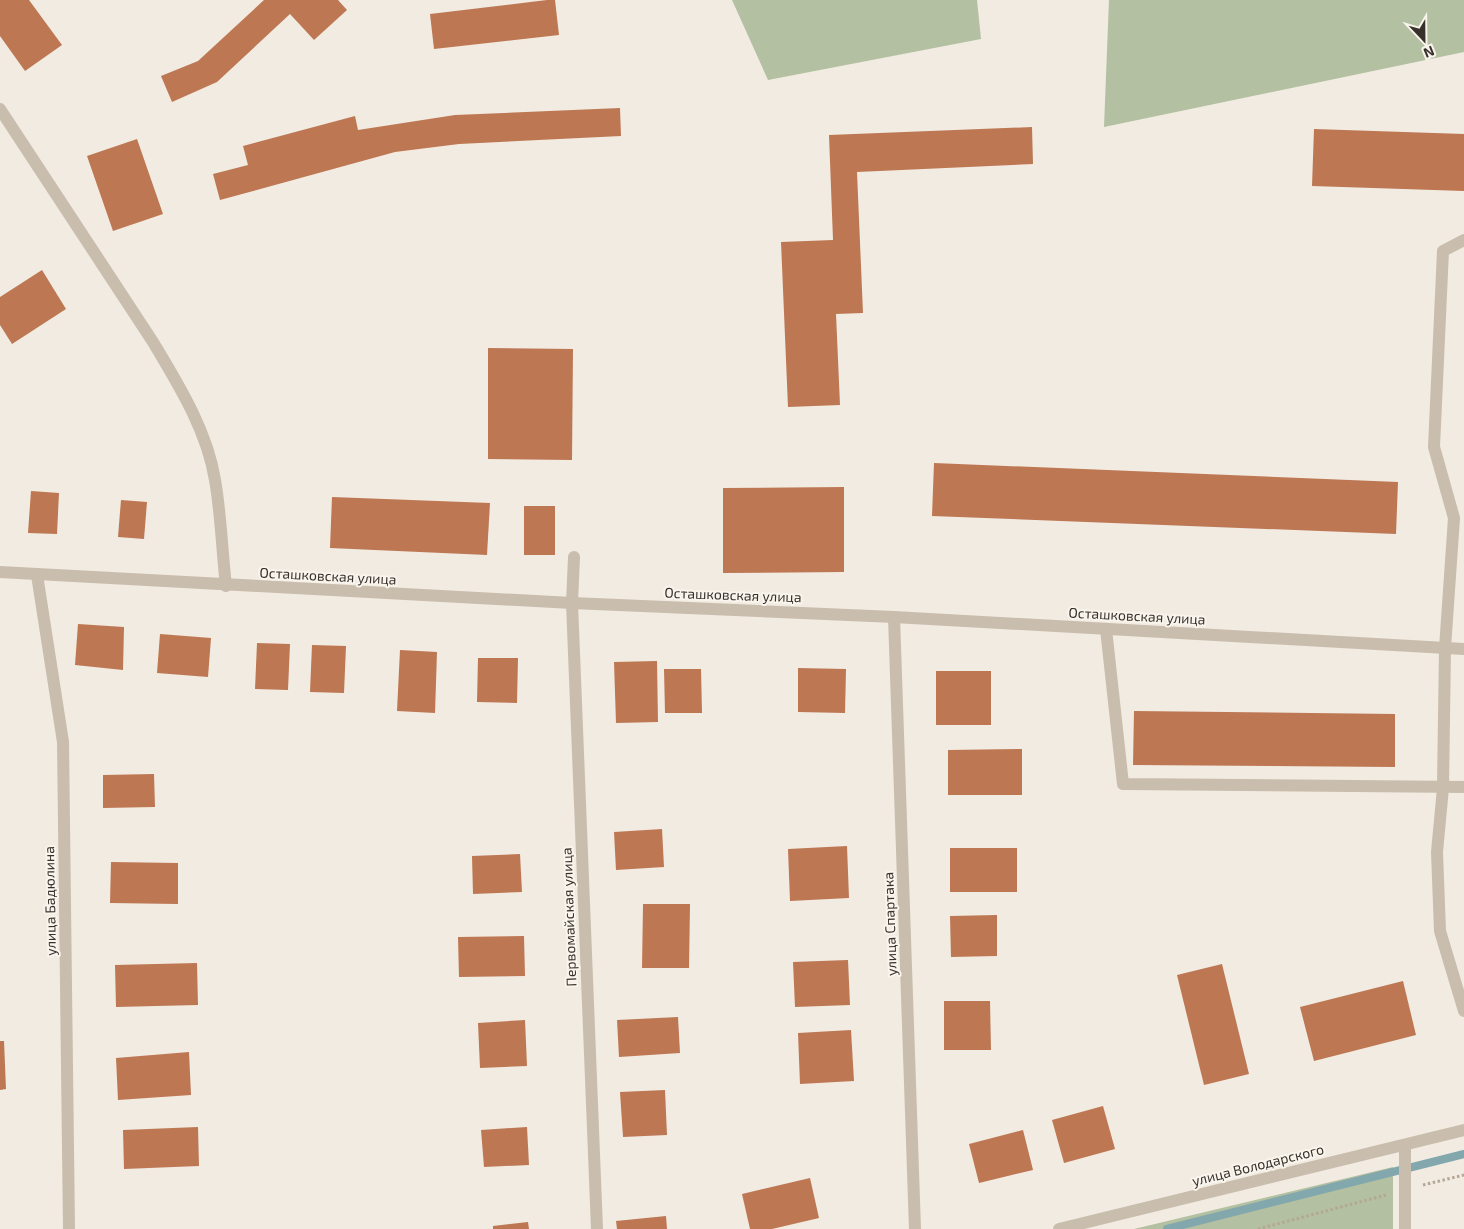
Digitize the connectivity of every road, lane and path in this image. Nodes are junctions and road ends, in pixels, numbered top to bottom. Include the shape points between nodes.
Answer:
1 (0, 109) edge
2 (1464, 240) edge
3 (574, 557) dead end
4 (0, 572) edge
5 (37, 575) junction
6 (226, 586) junction
7 (572, 604) junction
8 (894, 617) junction
9 (1106, 629) junction
10 (1445, 648) junction
11 (1464, 649) edge
12 (1464, 787) edge
13 (1443, 788) junction
14 (1464, 1011) edge
15 (1464, 1130) edge
16 (1405, 1144) junction
17 (1464, 1175) edge
18 (1405, 1189) junction
19 (69, 1229) edge
20 (597, 1229) edge
21 (915, 1229) edge
22 (1059, 1229) edge
23 (1258, 1229) edge
24 (1405, 1229) edge

1 - 6 street via 153,342 195,419 208,448 215,480
2 - 10 street via 1443,251 1442,270 1434,447 1454,518
3 - 7 street, Первомайская улица
4 - 5 street, Осташковская улица
5 - 6 street, Осташковская улица
5 - 19 street, улица Бадюлина via 63,742
6 - 7 street, Осташковская улица
7 - 8 street, Осташковская улица
7 - 20 street, Первомайская улица
8 - 9 street, Осташковская улица
8 - 21 street, улица Спартака
9 - 10 street, Осташковская улица
9 - 13 street via 1123,784
10 - 11 street, Осташковская улица
10 - 13 street
12 - 13 street
13 - 14 street via 1437,852 1440,931
15 - 16 street, улица Володарского
16 - 18 street
16 - 22 street, улица Володарского
17 - 18 path
18 - 23 path
18 - 24 street

